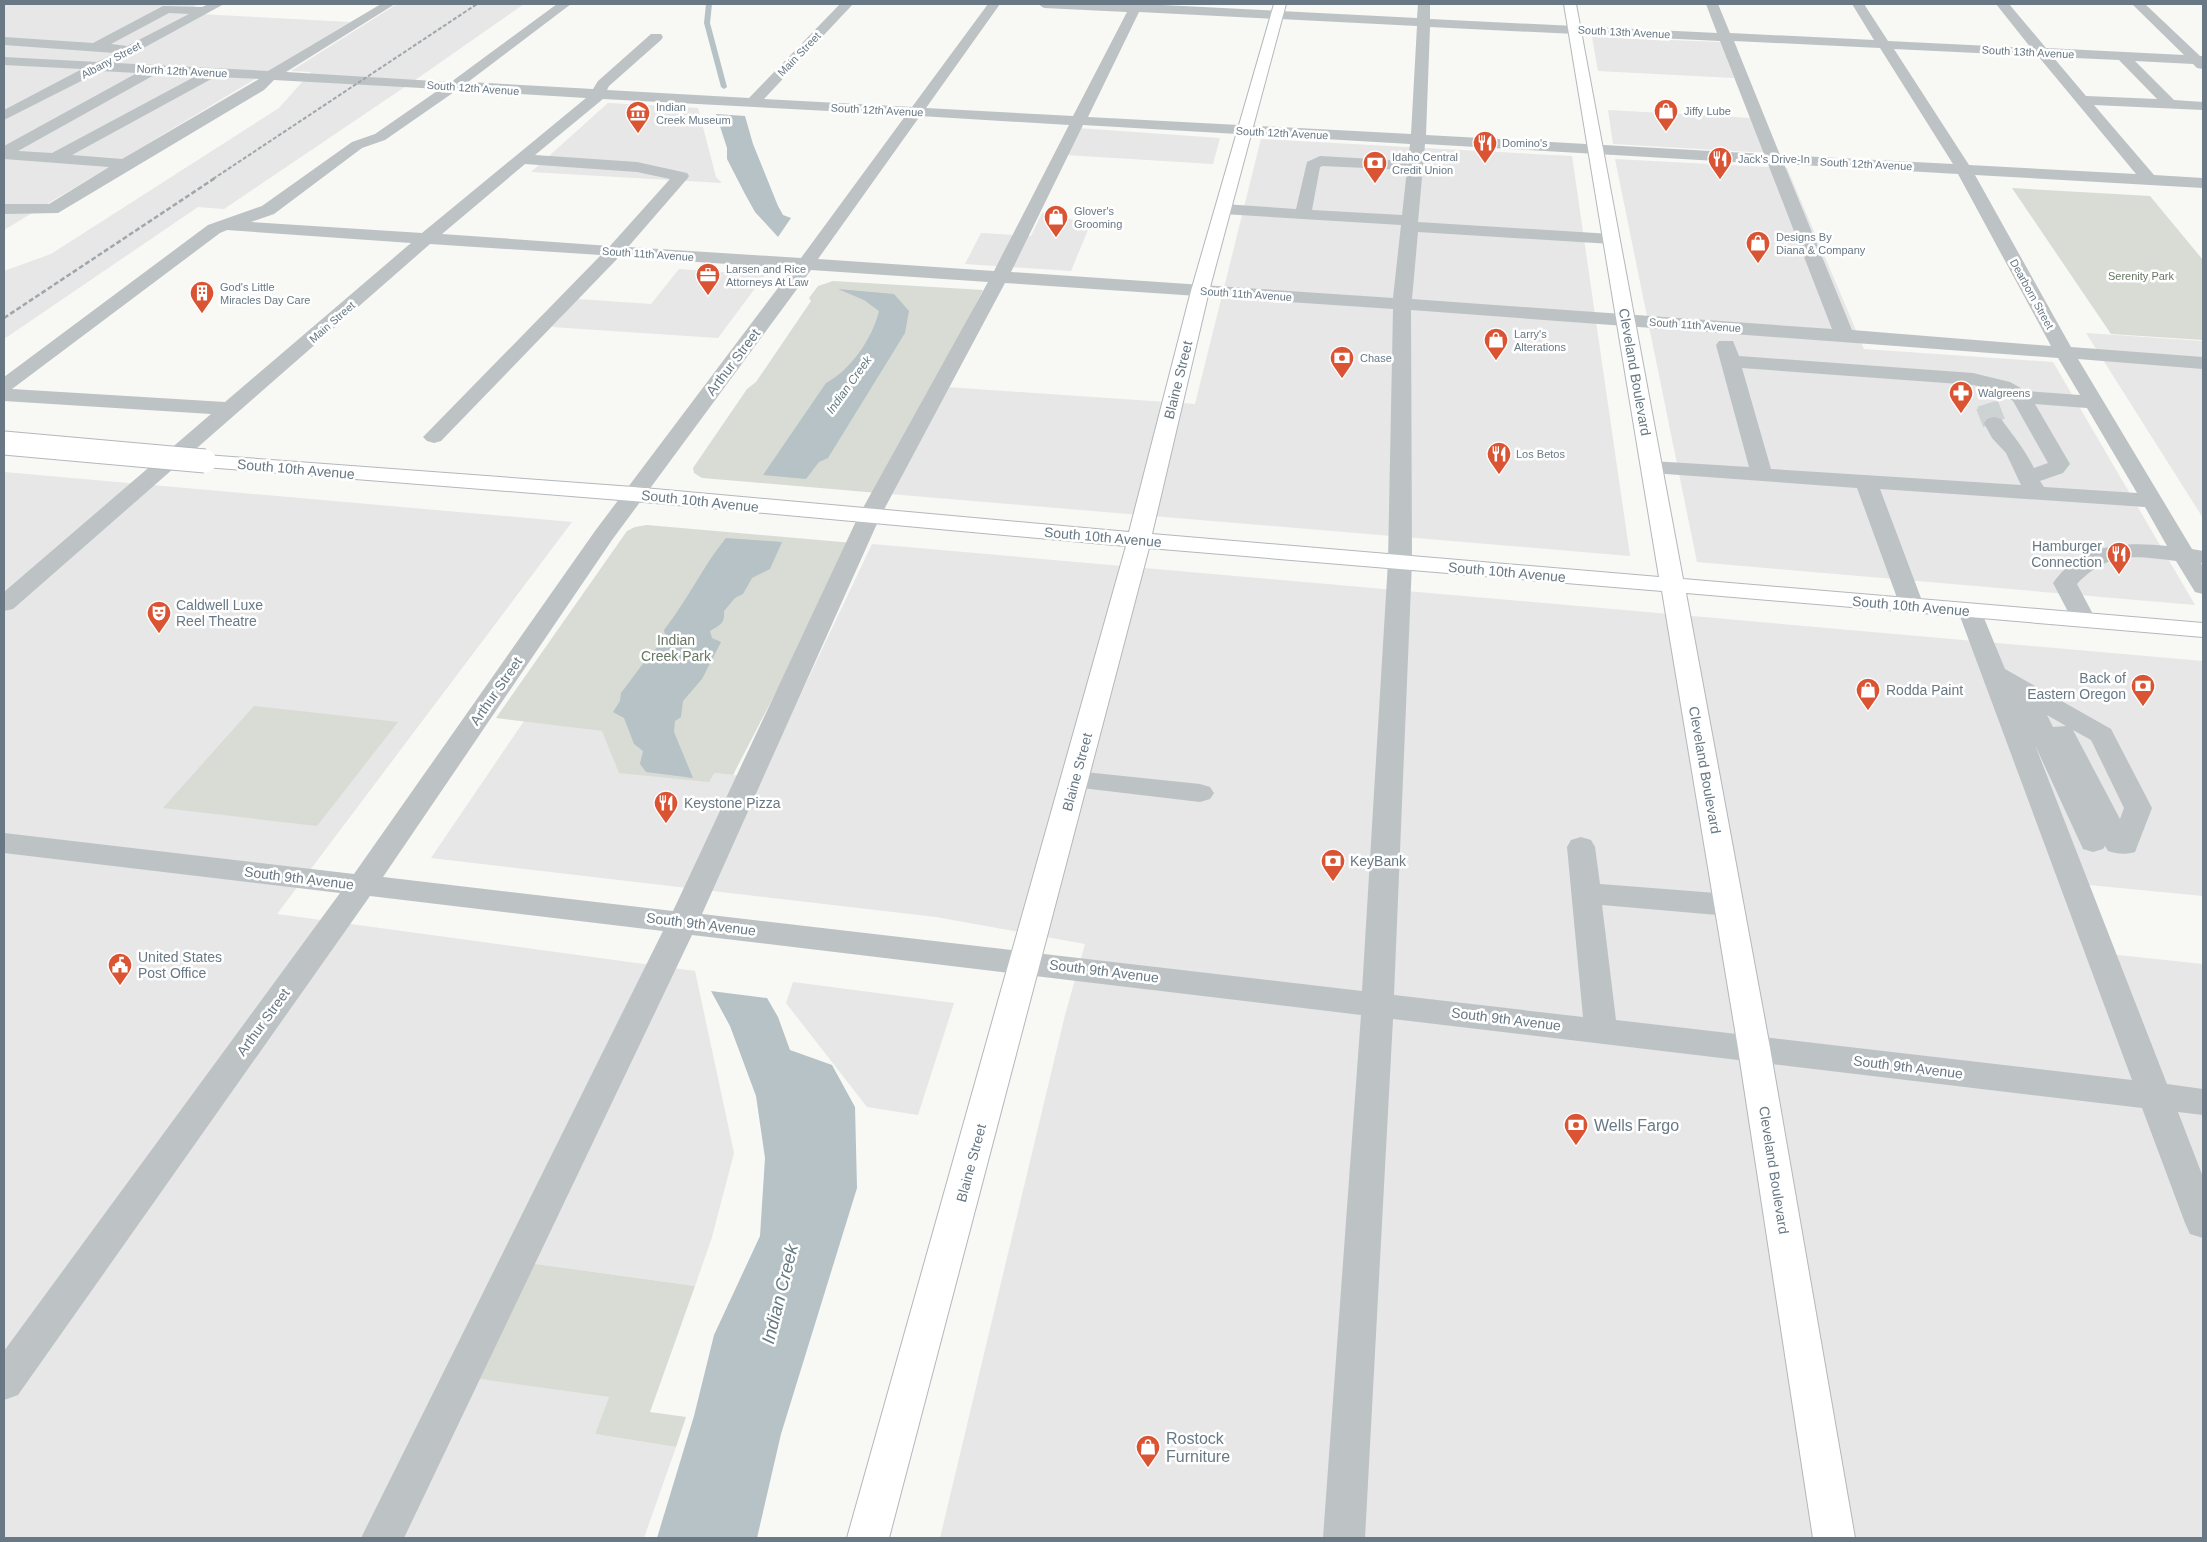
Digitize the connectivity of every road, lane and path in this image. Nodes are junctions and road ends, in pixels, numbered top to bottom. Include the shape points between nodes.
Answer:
1 (218, 4) edge
2 (389, 4) edge
3 (565, 4) edge
4 (847, 4) edge
5 (994, 4) edge
6 (1044, 4) edge
7 (1570, 4) edge
8 (1712, 4) edge
9 (1858, 4) edge
10 (2002, 4) edge
11 (2138, 4) edge
12 (1136, 6) edge
13 (1278, 9) edge
14 (205, 11) junction
15 (1424, 13) edge
16 (1576, 30) junction
17 (656, 37) dead end
18 (1726, 37) junction
19 (4, 41) edge
20 (1884, 45) junction
21 (95, 47) junction
22 (132, 49) junction
23 (2042, 52) junction
24 (2123, 56) junction
25 (4, 61) edge
26 (2201, 62) edge
27 (100, 66) junction
28 (154, 69) junction
29 (212, 73) junction
30 (270, 76) junction
31 (360, 81) joint
32 (454, 86) junction
33 (598, 96) junction
34 (2082, 100) junction
35 (751, 104) junction
36 (2170, 104) junction
37 (2203, 106) edge
38 (917, 112) junction
39 (4, 116) edge
40 (1076, 121) junction
41 (1246, 131) junction
42 (1418, 140) junction
43 (1595, 149) junction
44 (4, 153) edge
45 (55, 158) junction
46 (521, 159) junction
47 (1776, 159) junction
48 (125, 164) junction
49 (1416, 166) junction
50 (1964, 170) junction
51 (2149, 180) junction
52 (2203, 183) edge
53 (4, 209) edge
54 (1224, 209) junction
55 (1303, 214) junction
56 (1410, 224) junction
57 (225, 225) junction
58 (428, 238) junction
59 (1611, 239) junction
60 (614, 252) junction
61 (805, 265) junction
62 (999, 278) junction
63 (1200, 291) junction
64 (1402, 304) junction
65 (1626, 320) junction
66 (1720, 326) junction
67 (1844, 335) junction
68 (2065, 353) junction
69 (1730, 361) junction
70 (2203, 363) edge
71 (4, 386) edge
72 (2003, 386) junction
73 (4, 395) edge
74 (2022, 397) junction
75 (2093, 402) junction
76 (231, 408) junction
77 (434, 437) dead end
78 (4, 443) edge
79 (1652, 467) junction
80 (1762, 474) junction
81 (1866, 482) junction
82 (2032, 485) junction
83 (633, 494) junction
84 (2152, 500) junction
85 (869, 517) junction
86 (1139, 540) junction
87 (2194, 556) edge
88 (1400, 562) junction
89 (1673, 586) junction
90 (2203, 587) edge
91 (4, 604) edge
92 (1912, 606) junction
93 (1970, 611) junction
94 (2084, 620) junction
95 (2203, 630) edge
96 (1994, 673) junction
97 (2022, 689) junction
98 (2047, 703) junction
99 (1075, 780) junction
100 (1200, 793) dead end
101 (2116, 839) junction
102 (4, 843) edge
103 (1581, 847) dead end
104 (362, 885) junction
105 (1586, 893) junction
106 (1729, 905) junction
107 (683, 922) junction
108 (1026, 962) junction
109 (1376, 1004) junction
110 (1601, 1030) junction
111 (1754, 1048) junction
112 (2154, 1096) junction
113 (2203, 1102) edge
114 (2203, 1222) edge
115 (4, 1382) edge
116 (382, 1538) edge
117 (868, 1538) edge
118 (1344, 1538) edge
119 (1834, 1538) edge

1 - 14 street, Albany Street
2 - 30 street
3 - 32 street
4 - 35 street, Main Street
5 - 38 street, Arthur Street
6 - 12 street, South 13th Avenue
7 - 16 main road, Cleveland Boulevard
8 - 18 street
9 - 20 street, Dearborn Street
10 - 23 street
11 - 26 street
12 - 13 street, South 13th Avenue
12 - 40 street
13 - 15 street, South 13th Avenue
13 - 41 main road, Blaine Street
14 - 21 street via 167,9
14 - 22 street, Albany Street
15 - 16 street, South 13th Avenue
15 - 42 street
16 - 18 street, South 13th Avenue
16 - 43 main road, Cleveland Boulevard
17 - 33 street, Main Street via 603,84
18 - 20 street, South 13th Avenue
18 - 47 street
19 - 21 street
20 - 23 street, South 13th Avenue
20 - 50 street, Dearborn Street
21 - 22 street
22 - 27 street, Albany Street
23 - 24 street, South 13th Avenue
23 - 34 street
24 - 26 street, South 13th Avenue
24 - 36 street
25 - 27 street, North 12th Avenue
27 - 28 street, North 12th Avenue
27 - 39 street, Albany Street
28 - 29 street, North 12th Avenue
28 - 44 street
29 - 30 street, North 12th Avenue
29 - 45 street
30 - 31 street, North 12th Avenue
30 - 48 street via 259,87
31 - 32 street, South 12th Avenue
32 - 33 street, South 12th Avenue
32 - 57 street via 380,138 357,145 268,210
33 - 35 street, South 12th Avenue
33 - 46 street, Main Street
34 - 36 street
34 - 51 street
35 - 38 street, South 12th Avenue
36 - 37 street
38 - 40 street, South 12th Avenue
38 - 61 street, Arthur Street
40 - 41 street, South 12th Avenue
40 - 62 street
41 - 42 street, South 12th Avenue
41 - 54 main road, Blaine Street
42 - 43 street, South 12th Avenue
42 - 49 street
43 - 47 street, South 12th Avenue
43 - 59 main road, Cleveland Boulevard
44 - 45 street
45 - 48 street
46 - 58 street, Main Street
46 - 60 street via 637,166 681,176
47 - 50 street, South 12th Avenue
47 - 67 street
48 - 53 street via 52,209
49 - 55 street via 1320,161 1312,165
49 - 56 street
50 - 51 street, South 12th Avenue
50 - 68 street, Dearborn Street
51 - 52 street, South 12th Avenue
54 - 55 street
54 - 63 main road, Blaine Street
55 - 56 street
56 - 59 street
56 - 64 street
57 - 58 street, South 11th Avenue
57 - 71 street via 214,229
58 - 60 street, South 11th Avenue
58 - 76 street, Main Street
59 - 65 main road, Cleveland Boulevard
60 - 61 street, South 11th Avenue
60 - 77 street
61 - 62 street, South 11th Avenue
61 - 83 street, Arthur Street
62 - 63 street, South 11th Avenue
62 - 85 street
63 - 64 street, South 11th Avenue
63 - 86 main road, Blaine Street
64 - 65 street, South 11th Avenue
64 - 88 street
65 - 66 street, South 11th Avenue
65 - 79 main road, Cleveland Boulevard
66 - 67 street, South 11th Avenue
66 - 69 street
67 - 68 street, South 11th Avenue
68 - 70 street, South 11th Avenue
68 - 75 street, Dearborn Street
69 - 72 street via 1973,378
69 - 80 street
72 - 74 street
72 - 82 street via 1988,395 1990,414 1999,434 2015,451
73 - 76 street
74 - 75 street
74 - 82 street via 2059,464
75 - 84 street, Dearborn Street
76 - 91 street, Main Street
78 - 83 main road, South 10th Avenue, bridge
79 - 80 street
79 - 89 main road, Cleveland Boulevard
80 - 81 street
81 - 82 street
81 - 92 street
82 - 84 street
83 - 85 main road, South 10th Avenue
83 - 104 street, Arthur Street
84 - 87 street, Dearborn Street
85 - 86 main road, South 10th Avenue
85 - 107 street
86 - 88 main road, South 10th Avenue
86 - 99 main road, Blaine Street
87 - 90 street, Dearborn Street
87 - 94 street via 2123,551 2101,556 2078,569 2064,583
88 - 89 main road, South 10th Avenue
88 - 109 street
89 - 92 main road, South 10th Avenue
89 - 106 main road, Cleveland Boulevard
92 - 93 main road, South 10th Avenue
93 - 94 main road, South 10th Avenue
93 - 96 street
94 - 95 main road, South 10th Avenue
96 - 97 street
96 - 112 street
97 - 98 street
97 - 101 street
98 - 101 street
98 - 101 street via 2077,720
99 - 100 street
99 - 108 main road, Blaine Street
102 - 104 street, South 9th Avenue
103 - 105 street
104 - 107 street, South 9th Avenue
104 - 115 street, Arthur Street
105 - 106 street
105 - 110 street
106 - 111 main road, Cleveland Boulevard
107 - 108 street, South 9th Avenue
107 - 116 street
108 - 109 street, South 9th Avenue
108 - 117 main road, Blaine Street
109 - 110 street, South 9th Avenue
109 - 118 street
110 - 111 street, South 9th Avenue
111 - 112 street, South 9th Avenue
111 - 119 main road, Cleveland Boulevard
112 - 113 street, South 9th Avenue
112 - 114 street

